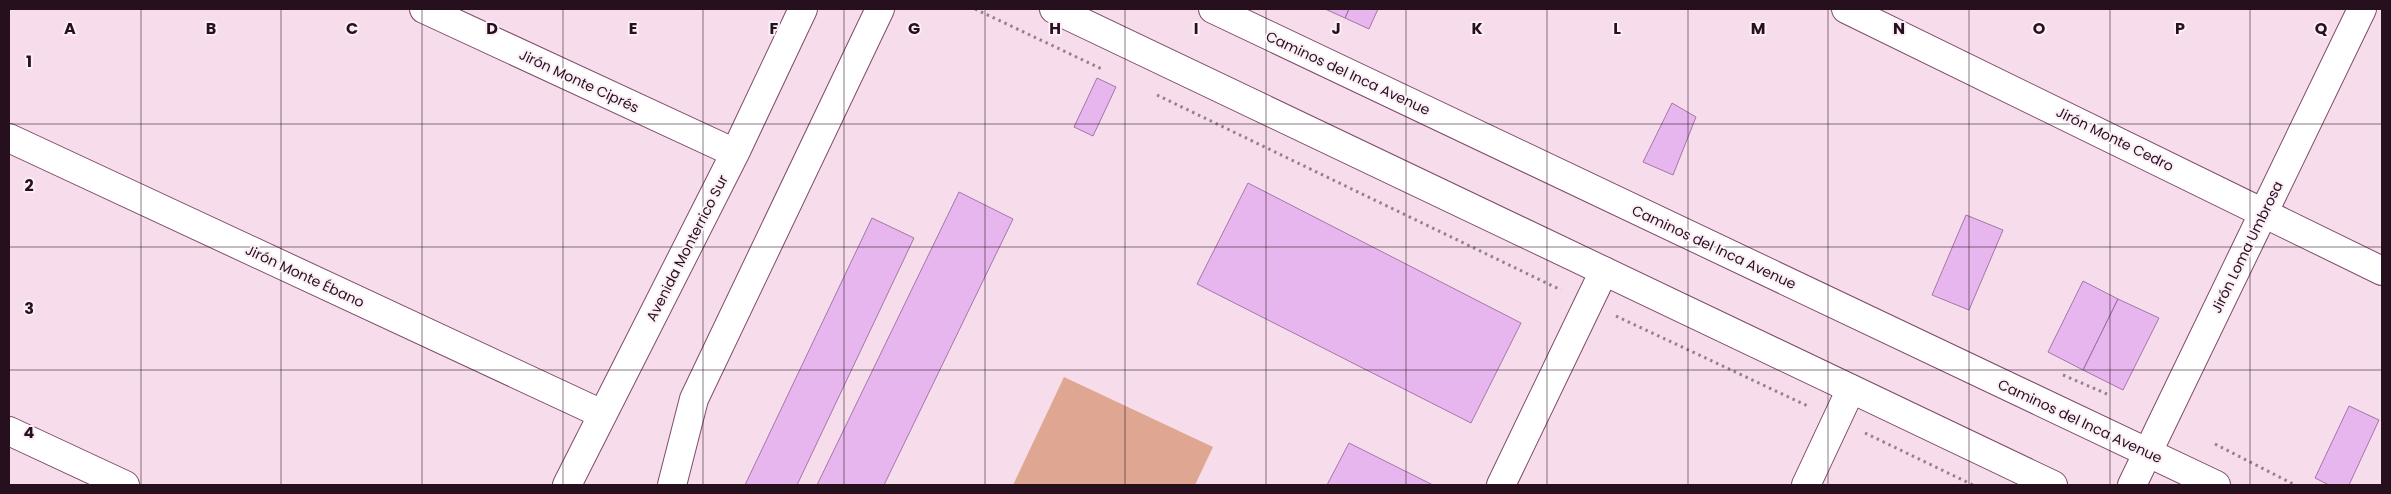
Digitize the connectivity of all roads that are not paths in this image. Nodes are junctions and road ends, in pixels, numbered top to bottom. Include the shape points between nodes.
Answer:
1 (424, 9) edge
2 (803, 9) edge
3 (880, 9) edge
4 (1054, 9) edge
5 (1213, 9) edge
6 (1846, 9) edge
7 (2362, 9) edge
8 (9, 138) edge
9 (735, 153) junction
10 (2264, 212) junction
11 (1604, 271) junction
12 (2382, 271) edge
13 (1851, 389) junction
14 (602, 414) junction
15 (9, 431) edge
16 (2148, 453) junction
17 (125, 485) edge
18 (567, 485) edge
19 (672, 485) edge
20 (1501, 485) edge
21 (1806, 485) edge
22 (2053, 485) edge
23 (2132, 485) edge
24 (2216, 485) edge

1 - 9 street, Jirón Monte Ciprés
2 - 9 street, Avenida Monterrico Sur
3 - 19 street via 694,400
4 - 11 street
5 - 16 street, Caminos del Inca Avenue
6 - 10 street, Jirón Monte Cedro
7 - 10 street, Jirón Loma Umbrosa
8 - 14 street, Jirón Monte Ébano
9 - 14 street, Avenida Monterrico Sur
10 - 12 street, Jirón Monte Cedro
10 - 16 street, Jirón Loma Umbrosa
11 - 13 street
11 - 20 street
13 - 21 street
13 - 22 street
14 - 18 street, Avenida Monterrico Sur
15 - 17 street
16 - 23 street, Jirón Loma Umbrosa
16 - 24 street, Caminos del Inca Avenue

